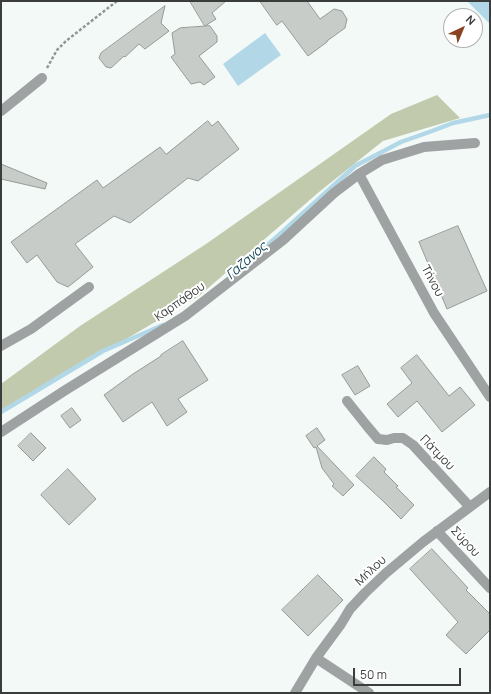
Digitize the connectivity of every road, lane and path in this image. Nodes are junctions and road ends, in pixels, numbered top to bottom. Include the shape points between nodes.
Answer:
1 (118, 1) edge
2 (42, 78) joint
3 (1, 111) edge
4 (474, 143) dead end
5 (359, 174) junction
6 (90, 287) dead end
7 (1, 346) edge
8 (490, 397) edge
9 (347, 401) dead end
10 (1, 432) edge
11 (490, 492) edge
12 (469, 506) junction
13 (437, 531) junction
14 (490, 588) edge
15 (316, 658) junction
16 (295, 693) edge
17 (369, 693) edge

1 - 2 path via 57,50
2 - 3 street
4 - 5 street, Καρπάθου via 424,147 382,160
5 - 8 street, Τήνου via 434,313
5 - 10 street, Καρπάθου via 334,193 283,240 185,316
6 - 7 street via 31,329
9 - 12 street, Πάτμου via 378,439 403,438 413,445
11 - 12 street, Μήλου
12 - 13 street, Μήλου
13 - 14 street, Σύρου
13 - 15 street, Μήλου via 365,593 350,609
15 - 16 street, Μήλου
15 - 17 street

